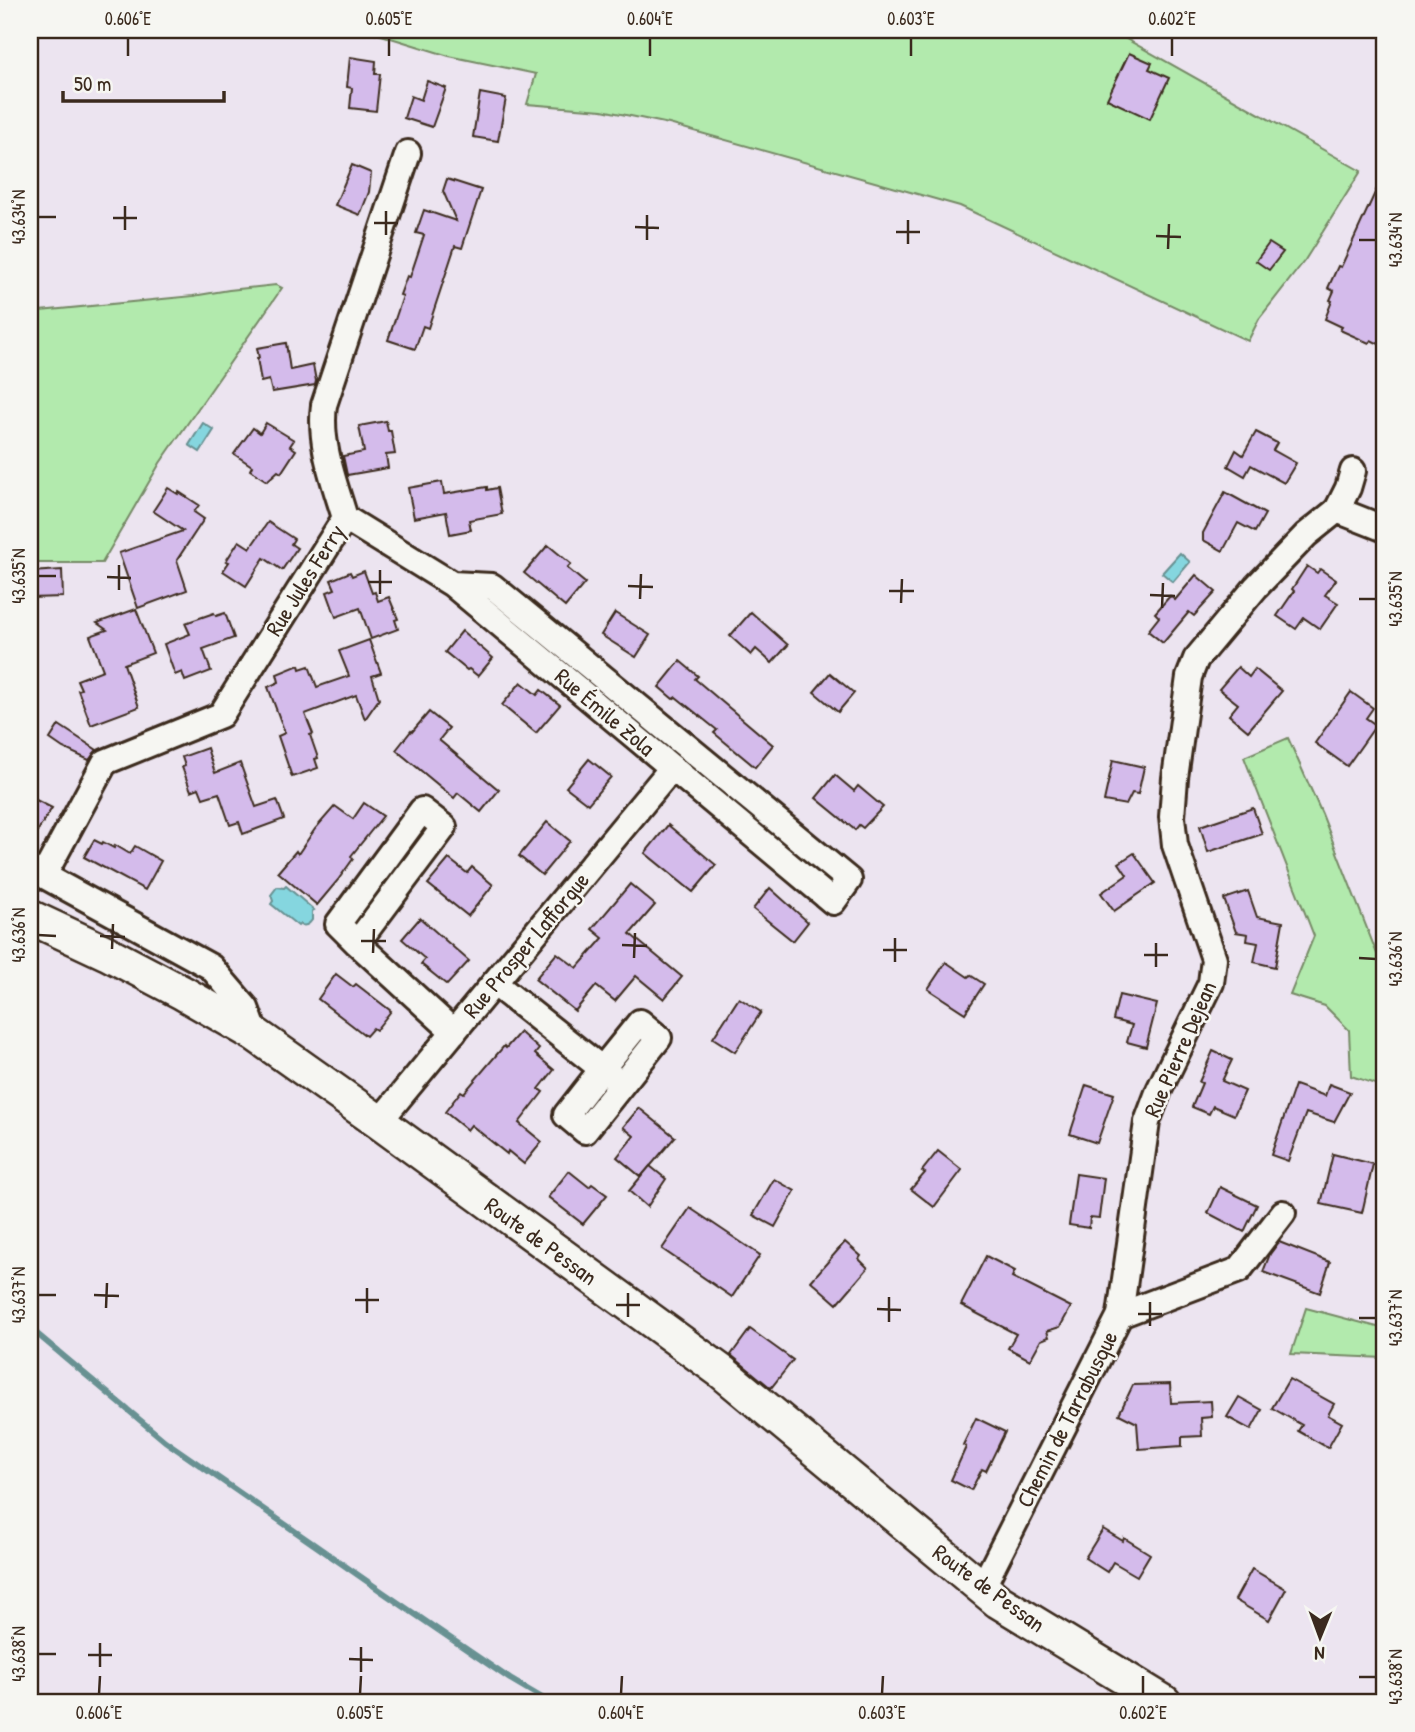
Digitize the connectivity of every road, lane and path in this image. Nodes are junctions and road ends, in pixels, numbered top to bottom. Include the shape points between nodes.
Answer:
1 (408, 153) dead end
2 (1353, 471) dead end
3 (1337, 510) junction
4 (345, 518) junction
5 (1385, 529) edge
6 (452, 584) junction
7 (672, 768) junction
8 (37, 871) edge
9 (30, 917) edge
10 (357, 943) junction
11 (494, 984) junction
12 (454, 1032) junction
13 (256, 1035) junction
14 (603, 1069) junction
15 (622, 1084) junction
16 (379, 1122) junction
17 (1283, 1213) dead end
18 (1120, 1315) junction
19 (982, 1588) junction
20 (1164, 1702) edge

1 - 4 street, Rue Jules Ferry via 324,405 324,444
2 - 3 street, Rue Pierre Dejean
3 - 5 street
3 - 18 street, Rue Pierre Dejean via 1306,534 1256,587 1196,659 1189,677 1172,817 1175,845 1214,959 1214,972 1147,1122
4 - 6 street, Rue Émile Zola
4 - 8 street, Rue Jules Ferry via 221,715 105,762
6 - 7 street, Rue Émile Zola
6 - 7 street, Rue Émile Zola via 492,586 849,880 833,902
7 - 11 street, Rue Prosper Lafforgue
8 - 13 street via 211,967 246,1008
9 - 13 main road, Route de Pessan via 118,958
10 - 10 street via 444,827 422,810 338,924
10 - 12 street
11 - 12 street, Rue Prosper Lafforgue
11 - 14 street
12 - 16 street, Rue Prosper Lafforgue
13 - 16 main road, Route de Pessan
14 - 15 street
14 - 15 street via 566,1115 585,1130
14 - 15 street via 640,1022 659,1038
16 - 19 main road, Route de Pessan via 722,1372
17 - 18 street, Chemin de Tarrabusque via 1239,1270
18 - 19 street, Chemin de Tarrabusque
19 - 20 main road, Route de Pessan

